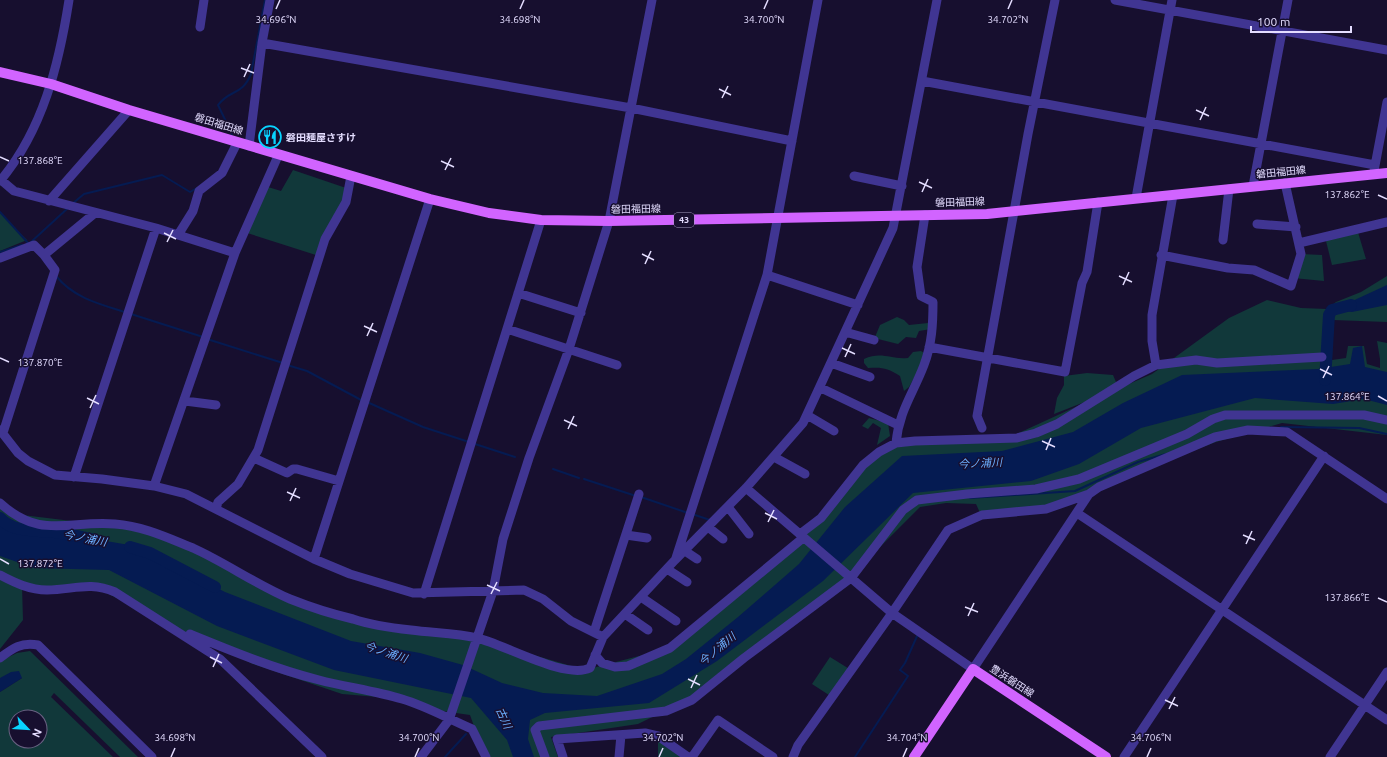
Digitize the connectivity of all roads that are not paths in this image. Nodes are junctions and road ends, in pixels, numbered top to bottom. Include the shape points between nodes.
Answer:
1 (69, 0) edge
2 (204, 0) edge
3 (270, 0) edge
4 (652, 0) edge
5 (818, 0) edge
6 (937, 0) edge
7 (1055, 0) edge
8 (1115, 0) edge
9 (1172, 0) edge
10 (1288, 0) edge
11 (1170, 10) junction
12 (200, 28) dead end
13 (1282, 31) junction
14 (262, 43) junction
15 (1387, 50) edge
16 (0, 72) edge
17 (922, 81) junction
18 (51, 84) junction
19 (1034, 101) junction
20 (1387, 102) edge
21 (631, 108) junction
22 (129, 110) junction
23 (1149, 123) junction
24 (792, 141) junction
25 (237, 142) junction
26 (1262, 144) junction
27 (249, 146) junction
28 (278, 156) junction
29 (1374, 170) junction
30 (1387, 173) edge
31 (351, 176) junction
32 (854, 176) dead end
33 (0, 180) edge
34 (1285, 183) junction
35 (902, 186) junction
36 (1253, 186) junction
37 (1229, 189) junction
38 (1173, 194) junction
39 (1136, 198) junction
40 (430, 200) junction
41 (49, 201) junction
42 (1098, 202) junction
43 (1015, 211) junction
44 (95, 213) junction
45 (925, 215) junction
46 (896, 216) junction
47 (778, 218) junction
48 (541, 220) junction
49 (609, 221) junction
50 (1387, 222) edge
51 (1257, 224) dead end
52 (1296, 227) junction
53 (156, 228) junction
54 (178, 235) junction
55 (1223, 240) dead end
56 (1299, 243) junction
57 (234, 253) junction
58 (44, 255) junction
59 (1161, 255) junction
60 (0, 258) edge
61 (767, 276) junction
62 (518, 293) junction
63 (858, 305) junction
64 (581, 313) junction
65 (507, 329) junction
66 (845, 332) junction
67 (874, 340) dead end
68 (929, 347) junction
69 (569, 349) junction
70 (1322, 357) dead end
71 (988, 358) junction
72 (832, 363) junction
73 (1156, 365) junction
74 (617, 366) dead end
75 (870, 377) dead end
76 (821, 388) junction
77 (184, 401) junction
78 (216, 405) dead end
79 (807, 415) junction
80 (1387, 420) edge
81 (898, 425) junction
82 (982, 428) dead end
83 (1, 431) edge
84 (834, 431) dead end
85 (896, 443) junction
86 (1324, 456) junction
87 (774, 457) junction
88 (254, 458) junction
89 (805, 474) dead end
90 (74, 477) junction
91 (339, 481) junction
92 (154, 486) junction
93 (746, 488) junction
94 (1089, 494) junction
95 (638, 497) dead end
96 (1387, 498) edge
97 (0, 502) edge
98 (728, 507) junction
99 (216, 509) junction
100 (1077, 513) junction
101 (708, 527) junction
102 (749, 534) dead end
103 (626, 535) junction
104 (647, 538) dead end
105 (803, 538) junction
106 (723, 539) dead end
107 (685, 550) junction
108 (314, 559) junction
109 (697, 559) dead end
110 (675, 560) junction
111 (667, 569) junction
112 (0, 575) edge
113 (848, 576) junction
114 (687, 582) dead end
115 (493, 591) junction
116 (424, 594) junction
117 (641, 597) junction
118 (1222, 610) junction
119 (892, 613) junction
120 (625, 614) junction
121 (676, 621) dead end
122 (169, 625) junction
123 (648, 630) dead end
124 (594, 632) junction
125 (603, 637) junction
126 (476, 638) junction
127 (595, 655) junction
128 (0, 658) edge
129 (973, 669) junction
130 (1387, 672) edge
131 (1364, 705) junction
132 (449, 720) junction
133 (1387, 720) edge
134 (621, 735) junction
135 (152, 757) edge
136 (322, 757) edge
137 (421, 757) edge
138 (486, 757) edge
139 (545, 757) edge
140 (563, 757) edge
141 (619, 757) edge
142 (688, 757) edge
143 (692, 757) edge
144 (773, 757) edge
145 (793, 757) edge
146 (914, 757) edge
147 (1106, 757) edge
148 (1124, 757) edge
149 (1330, 757) edge

1 - 18 street
2 - 12 street
3 - 14 street
4 - 21 street
5 - 24 street
6 - 17 street
7 - 19 street
8 - 11 street
9 - 11 street
10 - 13 street
11 - 13 street
11 - 23 street
13 - 15 street
13 - 26 street
14 - 21 street
14 - 27 street
16 - 18 main road, 磐田福田線 / 43
17 - 19 street
17 - 35 street
18 - 22 main road, 磐田福田線 / 43
18 - 33 street via 47,98 16,160
19 - 23 street
19 - 43 street
20 - 29 street
21 - 24 street
21 - 49 street
22 - 25 main road, 磐田福田線 / 43
22 - 41 street
23 - 26 street
23 - 39 street
24 - 47 street
25 - 27 main road, 磐田福田線 / 43
25 - 54 street via 222,173 199,191 193,211
26 - 29 street
26 - 36 street
27 - 28 main road, 磐田福田線 / 43
28 - 31 main road, 磐田福田線 / 43
28 - 57 street
29 - 30 main road, 磐田福田線 / 43
29 - 34 main road, 磐田福田線 / 43
31 - 40 main road, 磐田福田線 / 43
31 - 88 street via 346,202 325,239
32 - 35 street
33 - 41 street via 14,191
34 - 36 main road, 磐田福田線 / 43
34 - 52 street
35 - 46 street
36 - 37 main road, 磐田福田線 / 43
37 - 38 main road, 磐田福田線 / 43
37 - 55 street
38 - 39 main road, 磐田福田線 / 43
38 - 59 street
39 - 42 main road, 磐田福田線 / 43
40 - 48 main road, 磐田福田線 / 43 via 489,213
40 - 91 street
41 - 44 street
42 - 43 main road, 磐田福田線 / 43
42 - 71 street via 1087,272 1082,283 1065,372
43 - 45 main road, 磐田福田線 / 43
43 - 71 street
44 - 53 street
44 - 58 street
45 - 46 main road, 磐田福田線 / 43
45 - 68 street via 918,267 921,296 933,302 933,333
46 - 47 main road, 磐田福田線 / 43
46 - 63 street
47 - 49 main road, 磐田福田線 / 43
47 - 61 street
48 - 49 main road, 磐田福田線 / 43
48 - 62 street
49 - 64 street
50 - 56 street
51 - 52 street
52 - 56 street
53 - 54 street
53 - 90 street
54 - 57 street
56 - 59 street via 1301,254 1291,286 1254,270 1228,268
57 - 77 street
58 - 60 street via 31,246
58 - 83 street via 54,273
59 - 73 street via 1152,315 1152,341
61 - 63 street
61 - 110 street
62 - 64 street
62 - 65 street
63 - 66 street
64 - 69 street
65 - 69 street
65 - 116 street
66 - 67 street
66 - 72 street
68 - 71 street
68 - 81 street via 924,366 905,403
69 - 74 street
69 - 115 street via 503,539
70 - 73 street via 1217,363 1196,360
71 - 82 street via 977,416
72 - 75 street
72 - 76 street
73 - 85 street via 1057,424 1036,433 1017,438
76 - 79 street
76 - 81 street
77 - 78 street
77 - 92 street
79 - 84 street
79 - 87 street via 802,425
80 - 113 street via 1364,415 1225,415 1079,479 1036,489 917,500 903,510
81 - 85 street
83 - 90 street via 18,453 28,461 55,475
85 - 105 street via 863,465
86 - 94 street via 1287,432 1248,430 1215,437 1099,487
86 - 96 street
86 - 118 street
87 - 89 street
87 - 93 street
88 - 91 street via 287,473 297,469
88 - 99 street via 238,484 218,502
90 - 92 street
91 - 108 street
92 - 99 street via 186,494
93 - 98 street
93 - 105 street
94 - 100 street
94 - 119 street via 1046,509 982,515 948,530
95 - 103 street
97 - 126 street via 27,522 39,525 55,527 116,524 158,533 290,598 355,620
98 - 101 street
98 - 102 street
99 - 108 street
100 - 118 street
100 - 129 street
101 - 106 street
101 - 107 street
103 - 104 street
103 - 124 street
105 - 113 street
105 - 127 street via 670,648 643,660 615,668 602,664
107 - 109 street
107 - 110 street
108 - 116 street via 350,574
110 - 111 street
111 - 114 street
111 - 117 street
112 - 122 street via 27,588 48,590 102,586
113 - 119 street
113 - 139 street via 692,700 666,711 539,726 535,730
115 - 116 street
115 - 124 street via 524,590 543,599 571,621
115 - 126 street
117 - 120 street
117 - 121 street
118 - 131 street
118 - 148 street
119 - 129 street
119 - 145 street via 798,745
120 - 123 street
120 - 125 street
122 - 132 street via 251,660 319,680 402,699
122 - 136 street via 220,659
124 - 125 street
125 - 127 street
126 - 127 street via 551,665 570,669 590,668
126 - 132 street
128 - 135 street via 17,646 27,643 38,645
129 - 146 main road
129 - 147 main road, 豊浜磐田線
130 - 131 street
131 - 133 street
131 - 149 street
132 - 137 street
132 - 138 street via 474,731
134 - 140 street via 557,738
134 - 141 street
134 - 142 street via 645,733 658,736
143 - 144 street via 718,720

